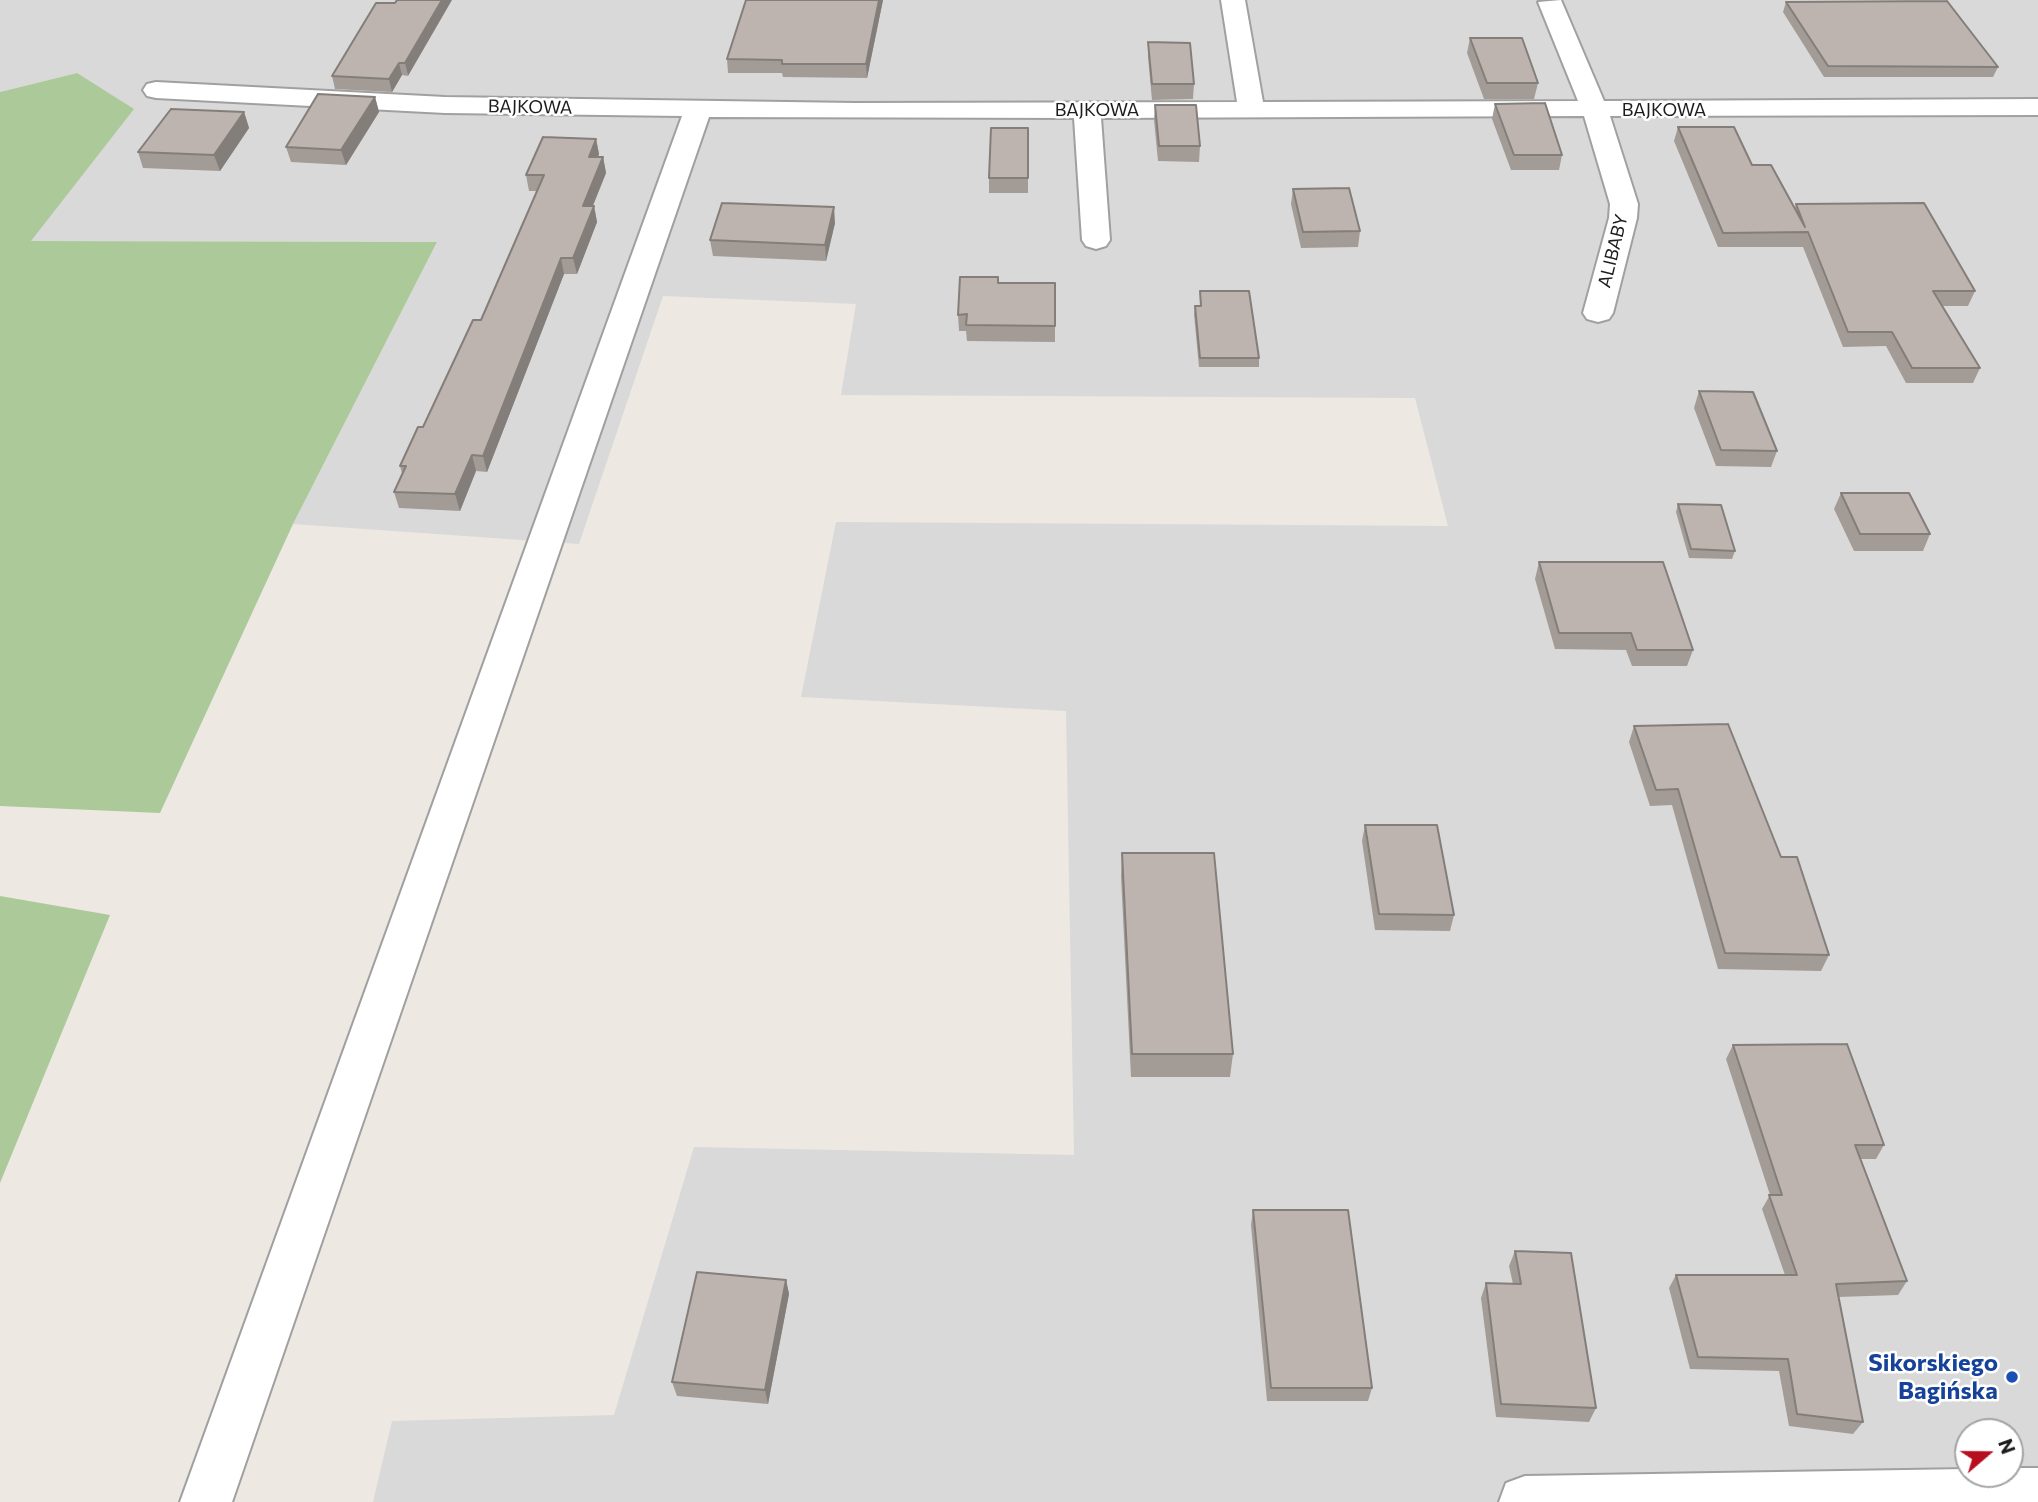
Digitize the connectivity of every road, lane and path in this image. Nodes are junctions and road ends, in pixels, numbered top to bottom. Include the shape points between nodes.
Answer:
1 (1233, 0) edge
2 (1550, 2) edge
3 (156, 90) dead end
4 (2038, 107) edge
5 (698, 109) junction
6 (1251, 110) junction
7 (1595, 110) junction
8 (1087, 111) junction
9 (1096, 240) dead end
10 (1598, 313) dead end
11 (2038, 1494) edge
12 (206, 1502) edge
13 (1525, 1502) edge

1 - 6 street
2 - 7 street, ALIBABY
3 - 5 street, BAJKOWA via 445,105
4 - 7 street, BAJKOWA
5 - 8 street, BAJKOWA
5 - 12 street
6 - 7 street, BAJKOWA
6 - 8 street, BAJKOWA
7 - 10 street, ALIBABY via 1624,204
8 - 9 street
11 - 13 street

